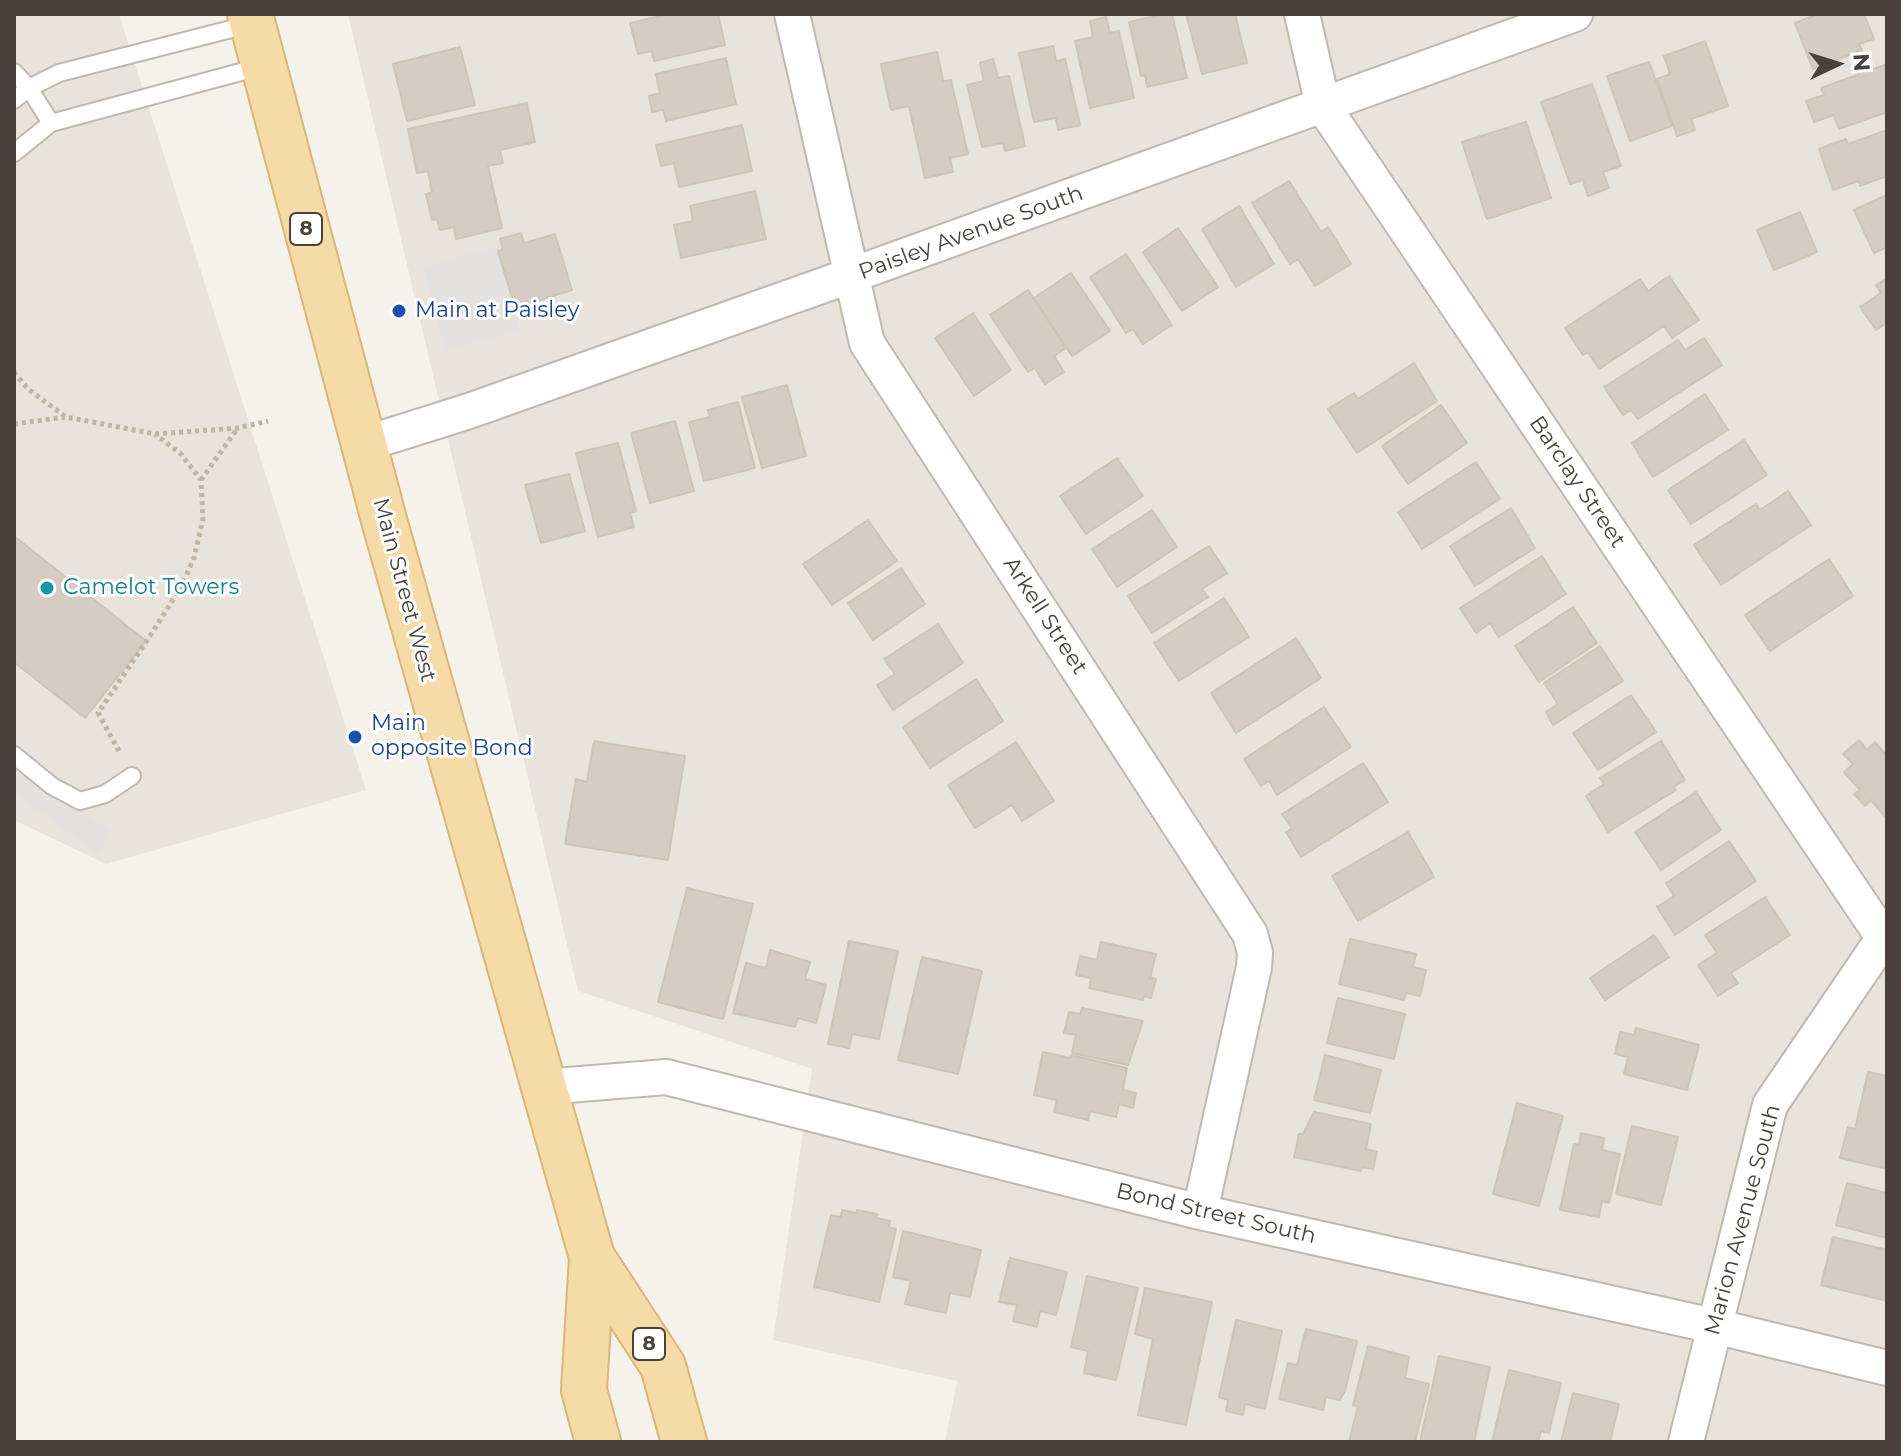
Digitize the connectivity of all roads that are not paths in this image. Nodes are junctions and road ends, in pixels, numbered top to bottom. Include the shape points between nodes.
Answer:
1 (792, 14) edge
2 (1302, 14) edge
3 (1575, 14) edge
4 (251, 19) edge
5 (263, 66) junction
6 (14, 72) edge
7 (29, 88) junction
8 (14, 100) edge
9 (1323, 106) junction
10 (51, 123) junction
11 (14, 153) edge
12 (852, 275) junction
13 (364, 444) junction
14 (14, 755) edge
15 (132, 776) road end
16 (1885, 935) edge
17 (544, 1087) junction
18 (1200, 1212) junction
19 (592, 1257) junction
20 (1714, 1326) junction
21 (1887, 1368) edge
22 (598, 1442) edge
23 (684, 1442) edge
24 (1686, 1442) edge

1 - 12 street, Arkell Street
2 - 9 street, Barclay Street
3 - 9 street, Paisley Avenue South
4 - 5 main road, Main Street West / 8
4 - 7 lane via 59,73
5 - 10 lane
5 - 13 main road, Main Street West / 8
6 - 7 lane
7 - 8 lane
7 - 10 lane
9 - 12 street, Paisley Avenue South
9 - 16 street, Barclay Street
10 - 11 lane
12 - 13 street, Paisley Avenue South
12 - 18 street, Arkell Street via 867,343 1250,934 1254,967
13 - 17 main road, Main Street West / 8
14 - 15 lane via 80,801 105,794
16 - 20 street, Marion Avenue South via 1770,1105
17 - 18 street, Bond Street South via 666,1077
17 - 19 main road, Main Street West / 8
18 - 20 street, Bond Street South
19 - 22 main road, Main Street West / 8 via 584,1390
19 - 23 main road, Main Street West / 8 via 663,1366
20 - 21 street, Bond Street South
20 - 24 street, Marion Avenue South

